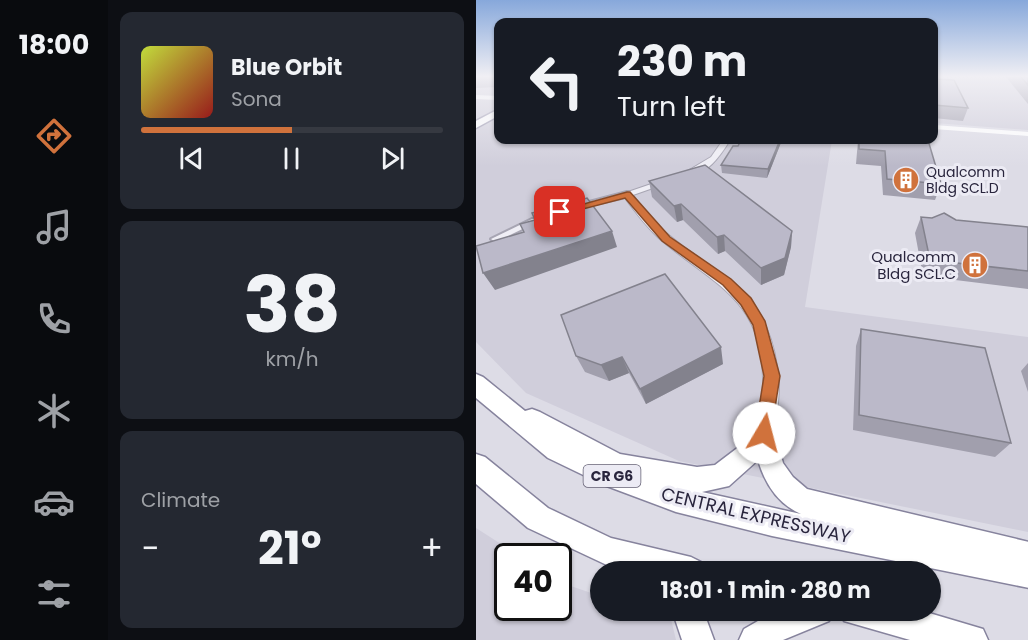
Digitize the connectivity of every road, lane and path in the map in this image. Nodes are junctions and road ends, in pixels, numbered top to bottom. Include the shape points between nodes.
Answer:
1 (494, 108) edge
2 (494, 115) edge
3 (476, 117) edge
4 (476, 125) edge
5 (938, 127) edge
6 (1028, 134) edge
7 (723, 144) edge
8 (627, 194) junction
9 (567, 210) edge
10 (545, 217) edge
11 (495, 239) edge
12 (480, 388) edge
13 (764, 433) junction
14 (476, 466) edge
15 (609, 552) junction
16 (1028, 556) edge
17 (623, 561) edge
18 (646, 561) edge
19 (1028, 573) edge
20 (691, 621) edge
21 (790, 621) edge
22 (898, 621) edge
23 (698, 640) edge
24 (755, 640) edge
25 (972, 640) edge

1 - 3 main road
2 - 4 main road
5 - 6 main road
7 - 8 street via 702,168
8 - 9 street
8 - 13 street via 666,239 727,282 760,325 772,376
10 - 11 street
12 - 13 main road via 617,466 664,476 697,480 720,477 748,454
12 - 19 main road, CENTRAL EXPRESSWAY / CR G6 via 556,450 676,499
13 - 16 main road via 775,475 783,488 801,501
14 - 15 main road via 538,518
15 - 17 main road
15 - 18 main road
20 - 23 main road
21 - 24 main road
22 - 25 main road

